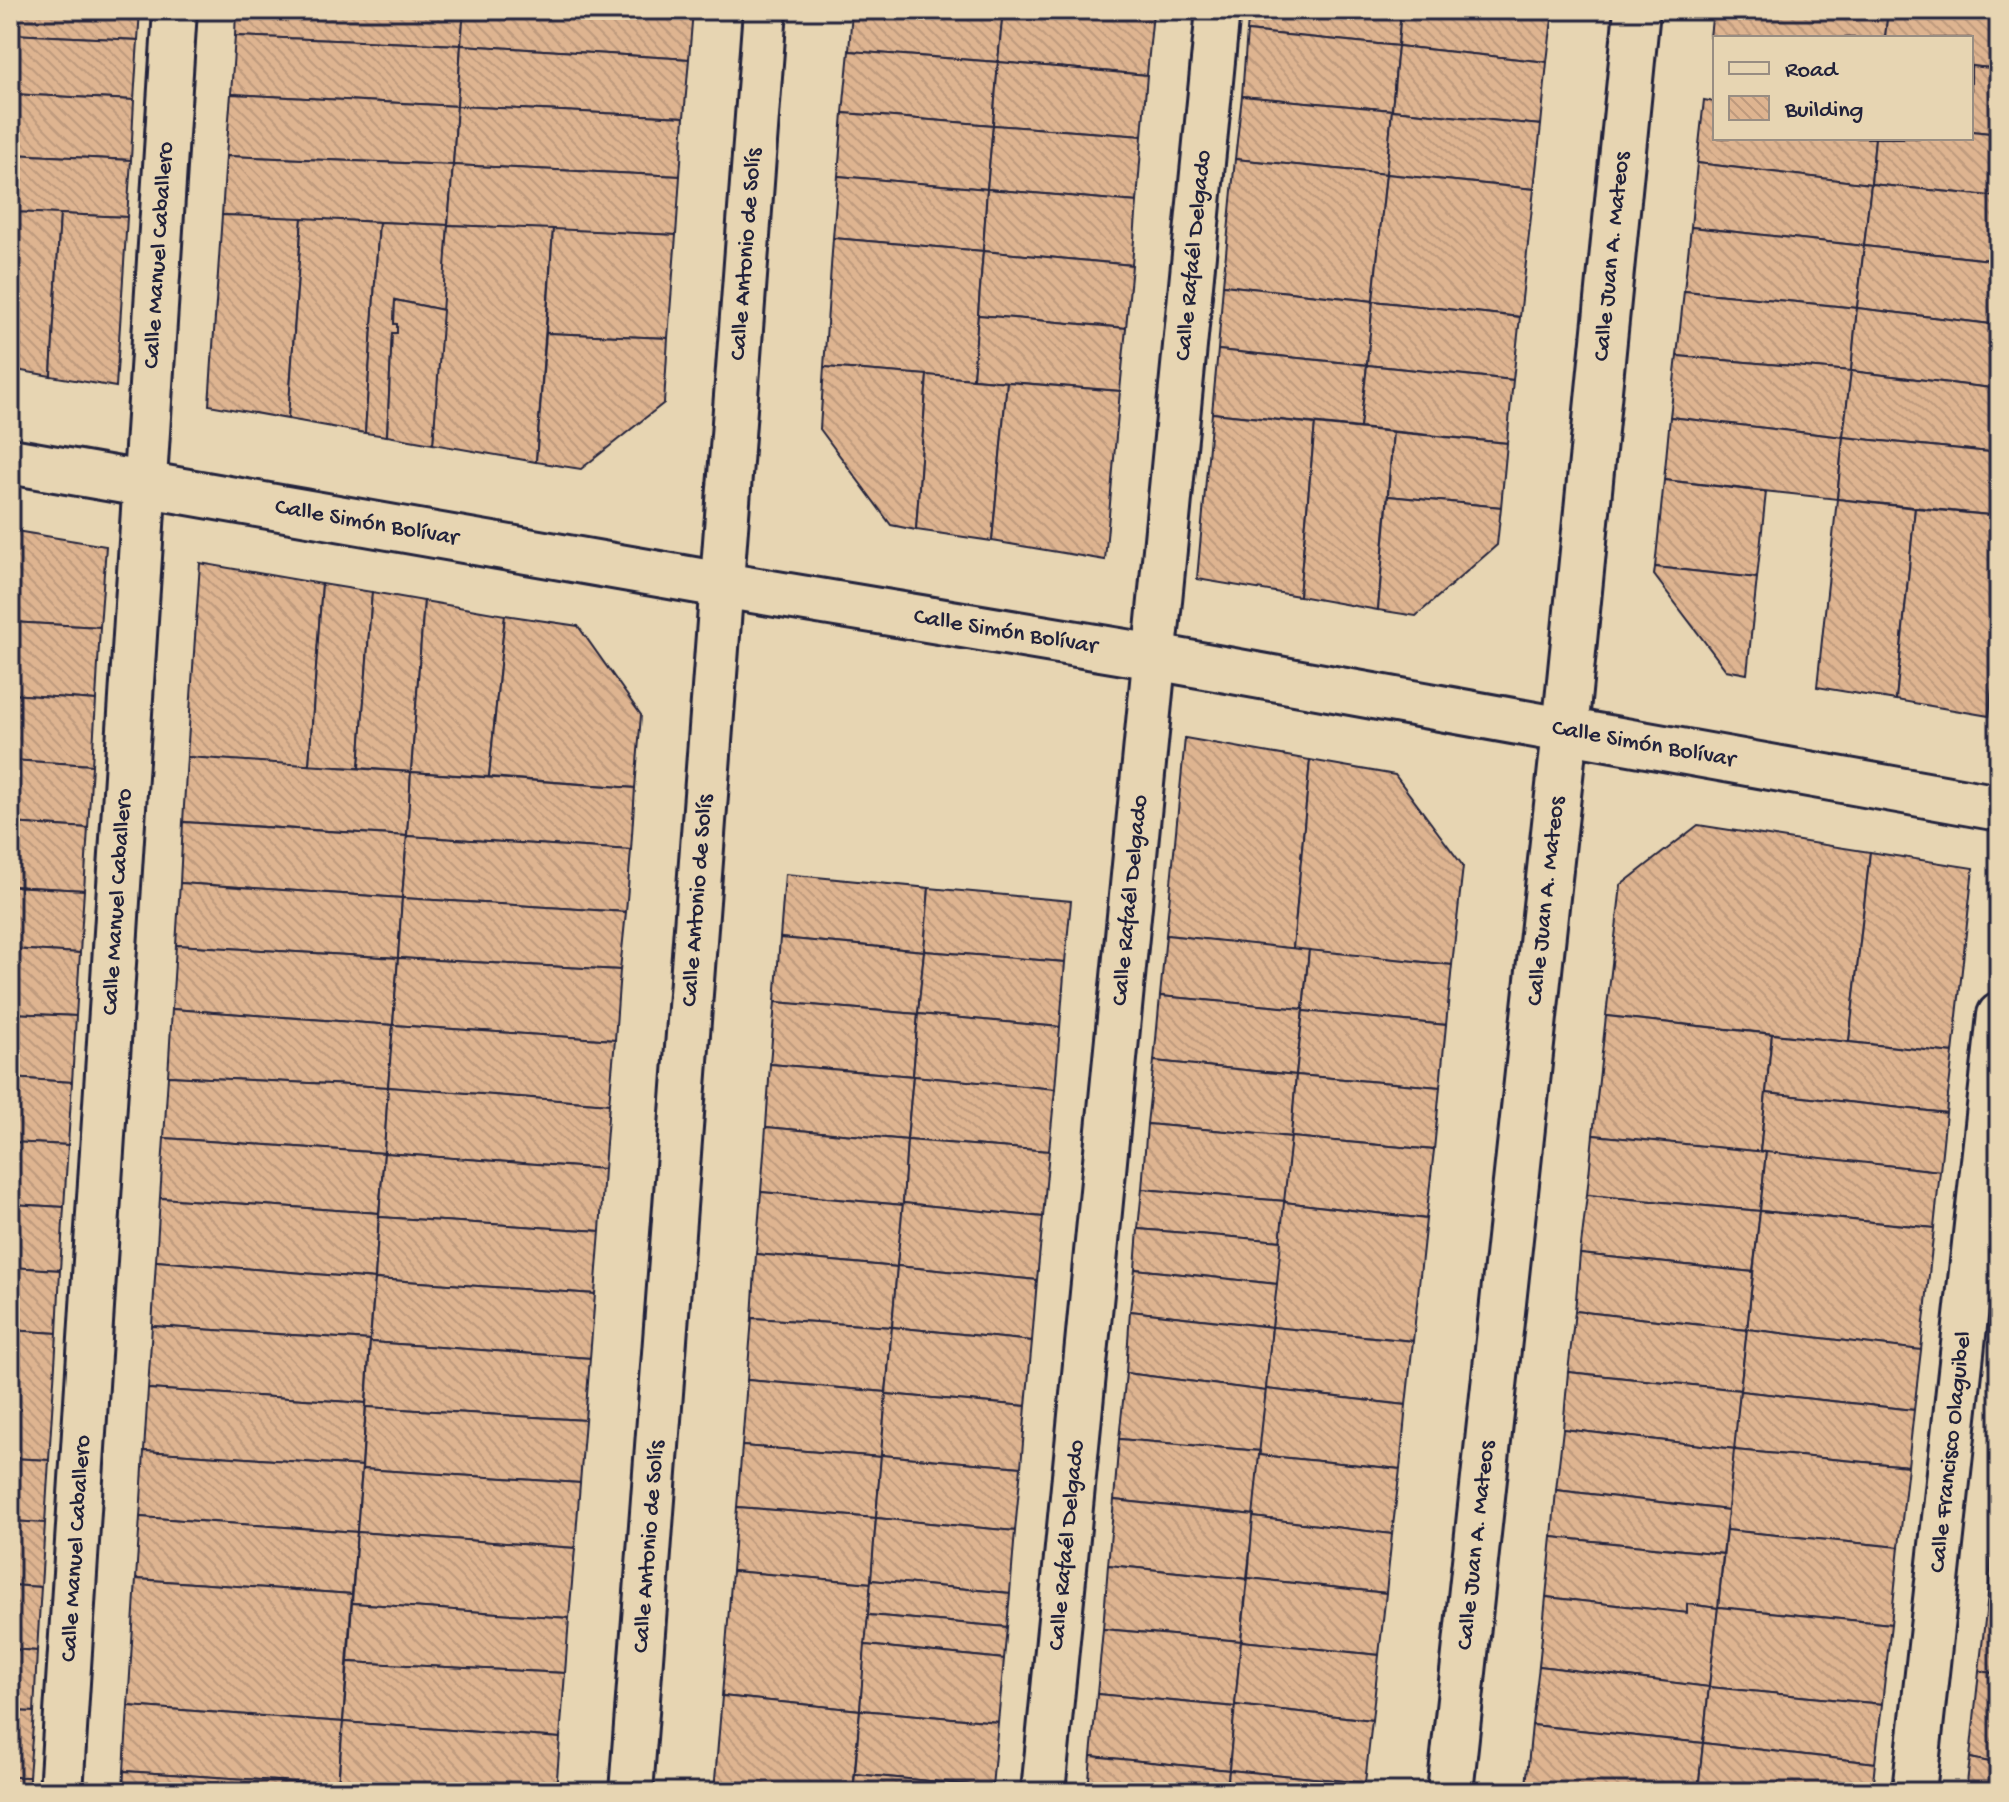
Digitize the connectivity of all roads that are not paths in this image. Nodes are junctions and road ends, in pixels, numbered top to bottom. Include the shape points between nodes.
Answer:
1 (175, 10) edge
2 (765, 10) edge
3 (1218, 10) edge
4 (1637, 10) edge
5 (10, 461) edge
6 (145, 486) junction
7 (722, 585) junction
8 (1155, 657) junction
9 (1565, 731) junction
10 (1999, 808) edge
11 (1999, 1015) edge
12 (61, 1792) edge
13 (631, 1792) edge
14 (1043, 1792) edge
15 (1450, 1792) edge
16 (1914, 1792) edge

1 - 6 street, Calle Manuel Caballero
2 - 7 street, Calle Antonio de Solís
3 - 8 street, Calle Rafaél Delgado
4 - 9 street, Calle Juan A. Mateos
5 - 6 street, Calle Simón Bolívar
6 - 7 street, Calle Simón Bolívar
6 - 12 street, Calle Manuel Caballero
7 - 8 street, Calle Simón Bolívar
7 - 13 street, Calle Antonio de Solís
8 - 9 street, Calle Simón Bolívar
8 - 14 street, Calle Rafaél Delgado
9 - 10 street, Calle Simón Bolívar
9 - 15 street, Calle Juan A. Mateos
11 - 16 street, Calle Francisco Olaguibel

